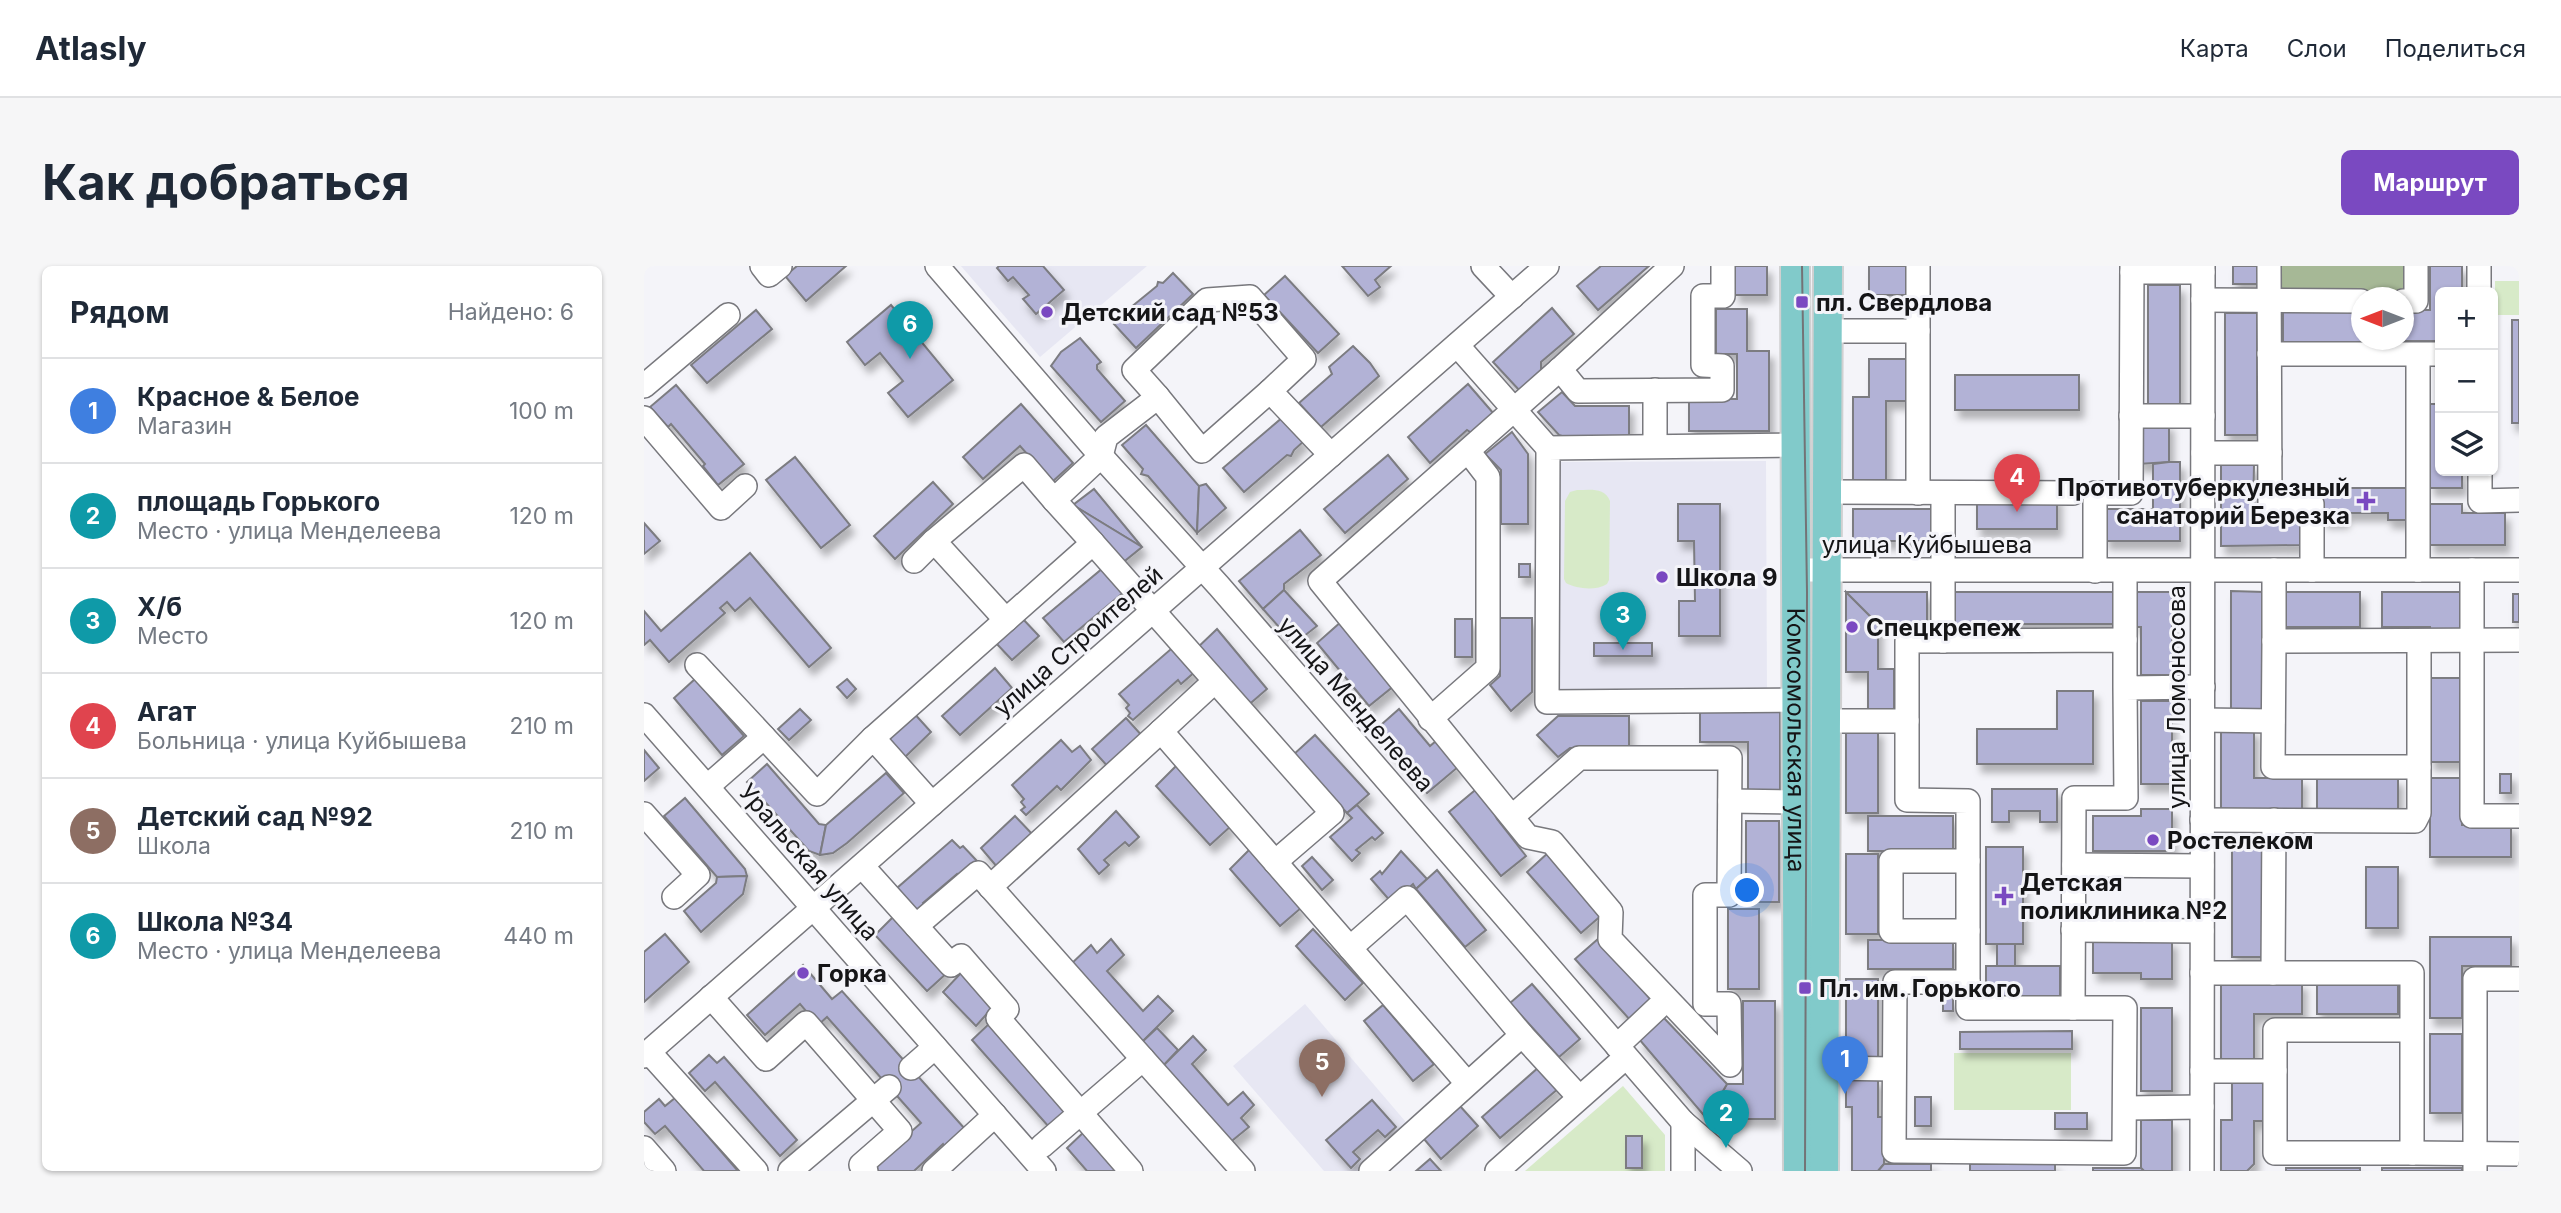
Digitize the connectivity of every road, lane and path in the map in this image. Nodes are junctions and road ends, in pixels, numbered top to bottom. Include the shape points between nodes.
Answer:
1 (762, 266) edge
2 (780, 266) edge
3 (937, 266) edge
4 (1483, 266) edge
5 (1547, 266) edge
6 (1672, 266) edge
7 (1723, 266) edge
8 (1795, 266) edge
9 (1828, 266) edge
10 (1918, 266) edge
11 (2269, 266) edge
12 (2416, 266) edge
13 (2479, 266) edge
14 (2132, 269) edge
15 (2203, 269) edge
16 (2479, 287) edge
17 (1512, 297) junction
18 (2203, 300) junction
19 (2269, 300) junction
20 (2351, 300) edge
21 (2414, 301) edge
22 (728, 315) dead end
23 (1828, 331) junction
24 (1918, 331) junction
25 (1457, 345) junction
26 (2269, 354) junction
27 (2429, 354) edge
28 (1560, 369) junction
29 (644, 386) edge
30 (1655, 390) junction
31 (1270, 391) junction
32 (1158, 397) junction
33 (1512, 410) junction
34 (2132, 415) junction
35 (2203, 415) junction
36 (644, 418) edge
37 (1796, 445) junction
38 (1655, 446) junction
39 (1548, 448) junction
40 (1468, 451) junction
41 (2203, 453) junction
42 (2270, 453) junction
43 (1101, 456) junction
44 (1331, 456) junction
45 (2480, 476) edge
46 (745, 486) dead end
47 (1828, 492) junction
48 (1918, 493) junction
49 (1944, 493) junction
50 (2073, 493) dead end
51 (1055, 500) junction
52 (2519, 500) edge
53 (934, 541) junction
54 (1093, 543) junction
55 (914, 561) dead end
56 (1203, 568) junction
57 (1796, 570) junction
58 (1827, 570) junction
59 (2125, 570) junction
60 (2203, 570) junction
61 (2274, 570) junction
62 (2312, 570) junction
63 (2418, 570) junction
64 (2472, 570) junction
65 (2519, 570) edge
66 (1944, 571) junction
67 (2095, 571) junction
68 (1154, 610) junction
69 (1006, 620) junction
70 (1944, 640) junction
71 (2125, 640) junction
72 (2419, 640) junction
73 (2472, 640) junction
74 (2519, 640) edge
75 (2274, 641) junction
76 (697, 665) dead end
77 (1215, 681) junction
78 (2203, 687) junction
79 (2125, 688) junction
80 (1796, 700) junction
81 (644, 715) edge
82 (1430, 719) junction
83 (2203, 720) junction
84 (1827, 721) junction
85 (1907, 721) junction
86 (2273, 722) junction
87 (1161, 731) junction
88 (764, 737) junction
89 (873, 738) junction
90 (2419, 767) junction
91 (708, 786) junction
92 (1730, 801) junction
93 (1796, 802) junction
94 (932, 804) junction
95 (644, 814) edge
96 (2519, 816) edge
97 (1512, 817) junction
98 (2202, 820) junction
99 (2274, 820) junction
100 (1275, 862) junction
101 (1968, 862) junction
102 (2074, 865) junction
103 (862, 866) junction
104 (2202, 866) junction
105 (990, 887) junction
106 (674, 897) dead end
107 (813, 908) junction
108 (916, 926) junction
109 (1968, 930) junction
110 (2073, 930) junction
111 (2202, 931) junction
112 (1350, 948) junction
113 (2202, 973) junction
114 (2273, 973) junction
115 (2519, 979) edge
116 (1968, 982) junction
117 (711, 998) junction
118 (1666, 1000) junction
119 (2073, 1008) junction
120 (2412, 1030) junction
121 (1522, 1035) junction
122 (935, 1047) junction
123 (1622, 1051) junction
124 (647, 1054) edge
125 (1143, 1059) junction
126 (911, 1068) dead end
127 (1825, 1068) junction
128 (1894, 1069) junction
129 (2202, 1071) junction
130 (2275, 1071) junction
131 (1467, 1083) junction
132 (881, 1094) junction
133 (1579, 1097) junction
134 (2202, 1107) junction
135 (2125, 1108) junction
136 (1082, 1113) junction
137 (995, 1115) junction
138 (1683, 1122) junction
139 (1042, 1146) dead end
140 (2412, 1153) junction
141 (2519, 1154) edge
142 (1945, 1161) edge
143 (2075, 1162) edge
144 (2275, 1162) edge
145 (2475, 1162) edge
146 (756, 1171) edge
147 (790, 1171) edge
148 (866, 1171) edge
149 (934, 1171) edge
150 (1044, 1171) edge
151 (1131, 1171) edge
152 (1243, 1171) edge
153 (1371, 1171) edge
154 (1497, 1171) edge
155 (1683, 1171) edge
156 (1740, 1171) edge
157 (1798, 1171) edge
158 (1824, 1171) edge
159 (2202, 1171) edge

1 - 2 street via 769,275
3 - 43 street, улица Менделеева
4 - 17 street
5 - 17 street, улица Строителей
6 - 28 street
7 - 30 street via 1723,296 1703,296 1703,365 1722,366 1722,390
8 - 37 main road, Комсомольская улица
9 - 23 main road, Комсомольская улица
10 - 24 street
11 - 19 street
12 - 21 street
13 - 16 street
14 - 15 street
14 - 34 street
15 - 18 street, улица Ломоносова
17 - 25 street, улица Строителей
18 - 19 street
18 - 35 street, улица Ломоносова
19 - 20 street
19 - 26 street
22 - 29 street
23 - 24 street
23 - 47 main road, Комсомольская улица
24 - 48 street
25 - 33 street
25 - 44 street, улица Строителей
26 - 27 street
26 - 42 street
27 - 63 street
28 - 30 street via 1578,391
28 - 33 street
30 - 38 street
31 - 32 street via 1202,451
31 - 32 street via 1304,359 1250,297 1207,300 1134,370
31 - 44 street
32 - 43 street via 1106,437
33 - 39 street
33 - 40 street
34 - 35 street
34 - 67 street via 2131,493 2095,493
35 - 41 street, улица Ломоносова
36 - 46 street via 721,508
37 - 38 street
37 - 57 main road, Комсомольская улица
38 - 39 street
39 - 80 street via 1547,702
40 - 82 street via 1488,477 1488,668
40 - 82 street via 1320,581
41 - 42 street
41 - 60 street, улица Ломоносова
42 - 62 street via 2270,503 2312,504
43 - 51 street
43 - 56 street, улица Менделеева
44 - 56 street, улица Строителей
45 - 52 street via 2480,501
47 - 48 street
47 - 58 main road, Комсомольская улица
48 - 49 street
49 - 50 street
49 - 66 street
51 - 53 street via 1024,465
51 - 54 street
53 - 55 street
53 - 69 street
54 - 68 street
54 - 69 street
56 - 68 street, улица Строителей
56 - 123 street, улица Менделеева
57 - 58 street, улица Куйбышева
57 - 80 main road, Комсомольская улица
58 - 66 street, улица Куйбышева
58 - 84 main road, Комсомольская улица
59 - 60 street, улица Куйбышева
59 - 67 street, улица Куйбышева
59 - 71 street
60 - 61 street, улица Куйбышева
60 - 78 street, улица Ломоносова
61 - 62 street, улица Куйбышева
61 - 75 street
62 - 63 street, улица Куйбышева
63 - 64 street, улица Куйбышева
64 - 65 street, улица Куйбышева
64 - 73 street
66 - 67 street, улица Куйбышева
66 - 70 street
68 - 77 street
68 - 94 street, улица Строителей
69 - 89 street
70 - 71 street
70 - 85 street via 1907,641
71 - 79 street
72 - 73 street
72 - 75 street
72 - 90 street
73 - 74 street
73 - 96 street via 2472,816
75 - 86 street
76 - 88 street
77 - 87 street
77 - 100 street via 1332,813
78 - 79 street
78 - 83 street, улица Ломоносова
79 - 102 street via 2126,797 2074,798
80 - 93 main road, Комсомольская улица
81 - 91 street, Уральская улица
82 - 97 street
83 - 86 street
83 - 98 street, улица Ломоносова
84 - 85 street
84 - 127 main road, Комсомольская улица
85 - 101 street via 1907,800 1968,801
86 - 90 street via 2273,767
87 - 100 street
87 - 105 street
88 - 89 street via 817,794
88 - 91 street
89 - 94 street
90 - 99 street via 2415,821
91 - 107 street, Уральская улица
92 - 93 street
92 - 97 street via 1730,758 1580,758
92 - 118 street via 1729,895 1705,895 1705,1004 1729,1004 1730,1065
93 - 157 main road, Комсомольская улица
94 - 103 street, улица Строителей
95 - 106 street via 698,875
97 - 118 street via 1528,837 1552,842 1611,912 1610,939
98 - 99 street
98 - 104 street, улица Ломоносова
99 - 114 street
100 - 112 street
101 - 109 street
101 - 109 street via 1891,861 1891,930
102 - 104 street
102 - 110 street
103 - 107 street, улица Строителей
103 - 108 street
104 - 111 street, улица Ломоносова
105 - 108 street via 978,873
105 - 125 street
107 - 117 street, улица Строителей
107 - 122 street, Уральская улица
108 - 136 street via 951,965 961,957 1007,1009 998,1018
109 - 116 street
110 - 111 street
110 - 119 street
111 - 113 street, улица Ломоносова
112 - 121 street via 1407,898
112 - 131 street
113 - 114 street
113 - 129 street, улица Ломоносова
114 - 120 street via 2412,973
115 - 145 street via 2475,979
116 - 119 street via 1968,1008
116 - 128 street via 1895,982
117 - 124 street, улица Строителей
117 - 132 street via 766,1059 806,1023
118 - 123 street
119 - 135 street via 2125,1008
120 - 130 street via 2275,1030
120 - 140 street
121 - 131 street
121 - 133 street
122 - 126 street
122 - 137 street, Уральская улица
123 - 133 street
123 - 138 street, улица Менделеева
124 - 146 street
125 - 136 street
125 - 152 street
127 - 128 street
127 - 158 main road, Комсомольская улица
128 - 142 street via 1894,1151
129 - 130 street
129 - 134 street, улица Ломоносова
130 - 144 street
131 - 153 street
132 - 147 street
132 - 148 street via 900,1131 861,1165
133 - 154 street
134 - 135 street
134 - 159 street, улица Ломоносова
135 - 143 street via 2124,1153
136 - 139 street
136 - 151 street
137 - 149 street
137 - 150 street, Уральская улица
138 - 155 street
138 - 156 street, улица Менделеева
140 - 144 street
140 - 145 street
141 - 145 street
142 - 143 street

